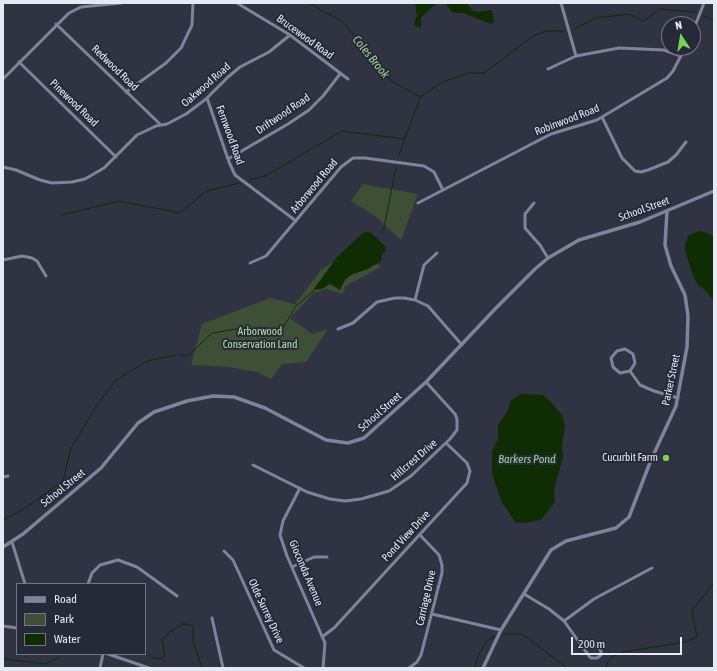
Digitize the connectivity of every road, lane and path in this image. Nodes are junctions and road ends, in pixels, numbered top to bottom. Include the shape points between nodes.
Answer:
1 (121, 3) edge
2 (193, 3) edge
3 (237, 3) edge
4 (561, 3) edge
5 (704, 3) edge
6 (699, 16) edge
7 (56, 24) junction
8 (290, 35) junction
9 (661, 50) edge
10 (576, 56) junction
11 (681, 56) edge
12 (19, 62) junction
13 (548, 69) dead end
14 (340, 74) junction
15 (3, 79) edge
16 (348, 79) dead end
17 (126, 92) junction
18 (207, 98) junction
19 (602, 117) junction
20 (161, 125) junction
21 (686, 142) dead end
22 (116, 157) junction
23 (228, 159) junction
24 (3, 167) edge
25 (443, 190) junction
26 (714, 191) edge
27 (418, 203) dead end
28 (534, 203) dead end
29 (667, 211) junction
30 (296, 221) junction
31 (437, 253) dead end
32 (548, 258) junction
33 (3, 260) edge
34 (250, 263) dead end
35 (46, 276) dead end
36 (415, 300) junction
37 (338, 329) dead end
38 (462, 345) junction
39 (630, 371) junction
40 (426, 382) junction
41 (678, 398) junction
42 (446, 443) junction
43 (253, 465) dead end
44 (8, 476) dead end
45 (3, 477) edge
46 (300, 488) junction
47 (420, 534) junction
48 (12, 542) junction
49 (3, 547) edge
50 (224, 551) dead end
51 (327, 557) dead end
52 (292, 567) junction
53 (652, 568) dead end
54 (25, 583) edge
55 (88, 583) edge
56 (524, 594) junction
57 (177, 596) dead end
58 (432, 614) junction
59 (212, 618) dead end
60 (564, 621) junction
61 (3, 626) edge
62 (16, 628) edge
63 (501, 630) junction
64 (322, 637) junction
65 (582, 646) junction
66 (103, 655) edge
67 (111, 655) edge
68 (100, 668) edge
69 (149, 668) edge
70 (223, 668) edge
71 (304, 668) edge
72 (323, 668) edge
73 (409, 668) edge
74 (483, 668) edge

1 - 7 street via 80,7
2 - 17 street via 192,25 181,48 166,63
3 - 8 street, Brucewood Road
4 - 10 street
5 - 6 street
7 - 12 street
7 - 17 street, Redwood Road
8 - 14 street, Brucewood Road
8 - 18 street, Oakwood Road via 269,52 240,67
9 - 10 street via 627,48
10 - 13 street
11 - 19 street, Robinwood Road via 667,78
12 - 15 street
12 - 22 street, Pinewood Road
14 - 16 street, Brucewood Road
14 - 23 street, Driftwood Road via 309,110
17 - 20 street, Redwood Road
18 - 20 street, Oakwood Road via 186,114
18 - 23 street, Fernwood Road
19 - 21 street via 622,158 635,171 641,172 668,162
19 - 25 street, Robinwood Road via 591,123 551,134
20 - 22 street, Oakwood Road via 137,135
22 - 24 street, Oakwood Road via 95,174 72,182 46,182
23 - 30 street, Fernwood Road via 238,178
25 - 27 street, Robinwood Road
25 - 30 street, Arborwood Road via 434,172 427,167 357,157 344,164
26 - 29 street, School Street
28 - 32 street via 525,214 525,228
29 - 32 street, School Street via 579,240
29 - 41 street, Parker Street via 665,245 688,309 687,347
30 - 34 street, Arborwood Road via 266,256
31 - 36 street via 424,265
32 - 38 street, School Street
33 - 35 street via 22,256 32,258 37,261
36 - 37 street via 395,298 382,301 369,308 353,323
36 - 38 street via 428,306
38 - 40 street, School Street
39 - 39 street via 634,365 634,356 626,350 617,351 611,358 613,368 620,373
39 - 41 street via 638,382 647,388
40 - 42 street, Hillcrest Drive via 453,411 457,419 457,430
40 - 48 street, School Street via 368,436 348,443 326,440 265,408 234,397 201,398 154,412 130,431 101,468
41 - 56 street, Parker Street via 629,517 616,528 566,541 554,548 547,555
42 - 46 street, Hillcrest Drive via 400,485 374,497 337,500 318,496
42 - 47 street, Pond View Drive via 467,463 469,479 465,487
43 - 46 street, Hillcrest Drive
44 - 45 street
46 - 52 street, Gioconda Avenue via 280,531
47 - 58 street, Carriage Drive via 437,552 442,565 442,577
47 - 64 street, Pond View Drive via 334,628
48 - 49 street, School Street
48 - 54 street
50 - 71 street, Olde Surrey Drive via 233,560 274,650
51 - 52 street via 314,557
52 - 64 street, Gioconda Avenue
53 - 60 street via 594,599
55 - 57 street via 92,573 100,565 118,560 137,567
56 - 60 street
56 - 63 street, Parker Street
58 - 63 street
58 - 73 street, Carriage Drive via 421,655
59 - 70 street
60 - 65 street
61 - 62 street
63 - 74 street, Parker Street
64 - 72 street, Gioconda Avenue via 325,651
65 - 65 street via 591,658 598,658 601,655 597,646
66 - 68 street
67 - 69 street

